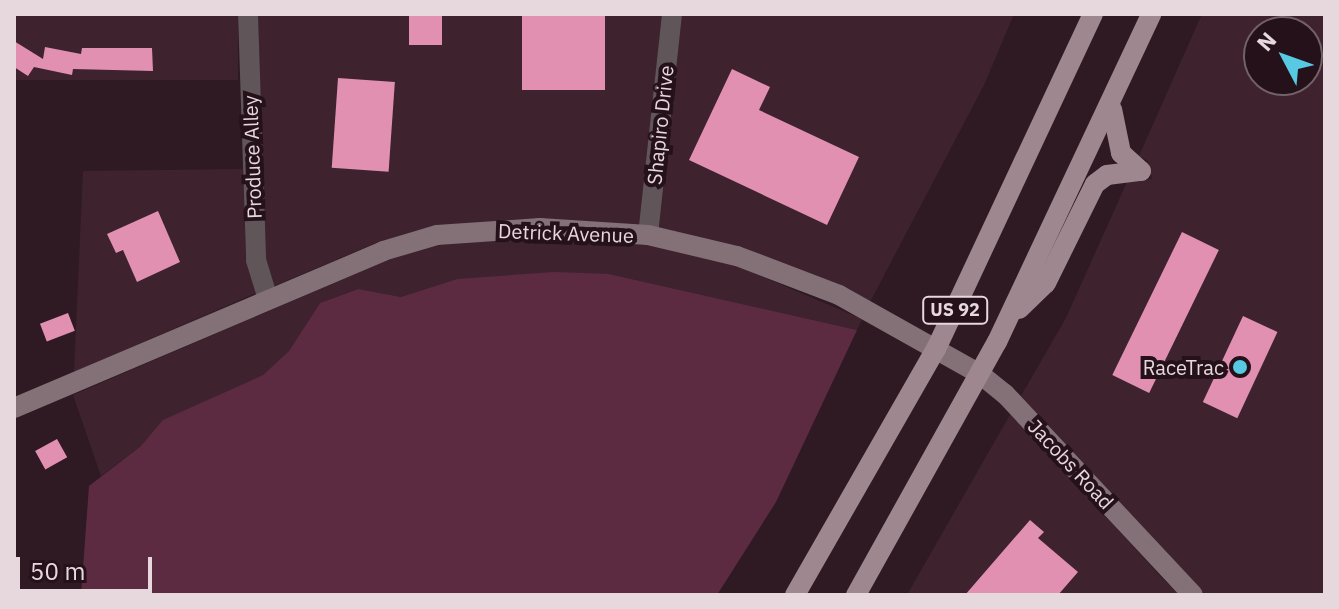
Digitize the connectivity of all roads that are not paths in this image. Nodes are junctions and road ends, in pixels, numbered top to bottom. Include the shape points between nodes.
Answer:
1 (248, 14) edge
2 (672, 14) edge
3 (1093, 14) edge
4 (1151, 14) edge
5 (1112, 105) junction
6 (648, 235) junction
7 (268, 299) junction
8 (1008, 320) junction
9 (936, 349) junction
10 (980, 374) junction
11 (14, 408) edge
12 (795, 595) edge
13 (856, 595) edge
14 (1193, 595) edge

1 - 7 street, Produce Alley via 256,260
2 - 6 street, Shapiro Drive
3 - 9 main road, US 92
4 - 5 main road, US 92
5 - 8 main road, US 92
5 - 8 main road via 1118,145 1141,171 1107,175 1095,184 1046,283
6 - 7 street, Detrick Avenue via 540,228 437,235 383,251
6 - 9 street, Detrick Avenue via 737,256 839,295
7 - 11 street, Detrick Avenue
8 - 10 main road, US 92
9 - 10 street, Jacobs Road
9 - 12 main road, US 92
10 - 13 main road, US 92
10 - 14 street, Jacobs Road via 1005,394

